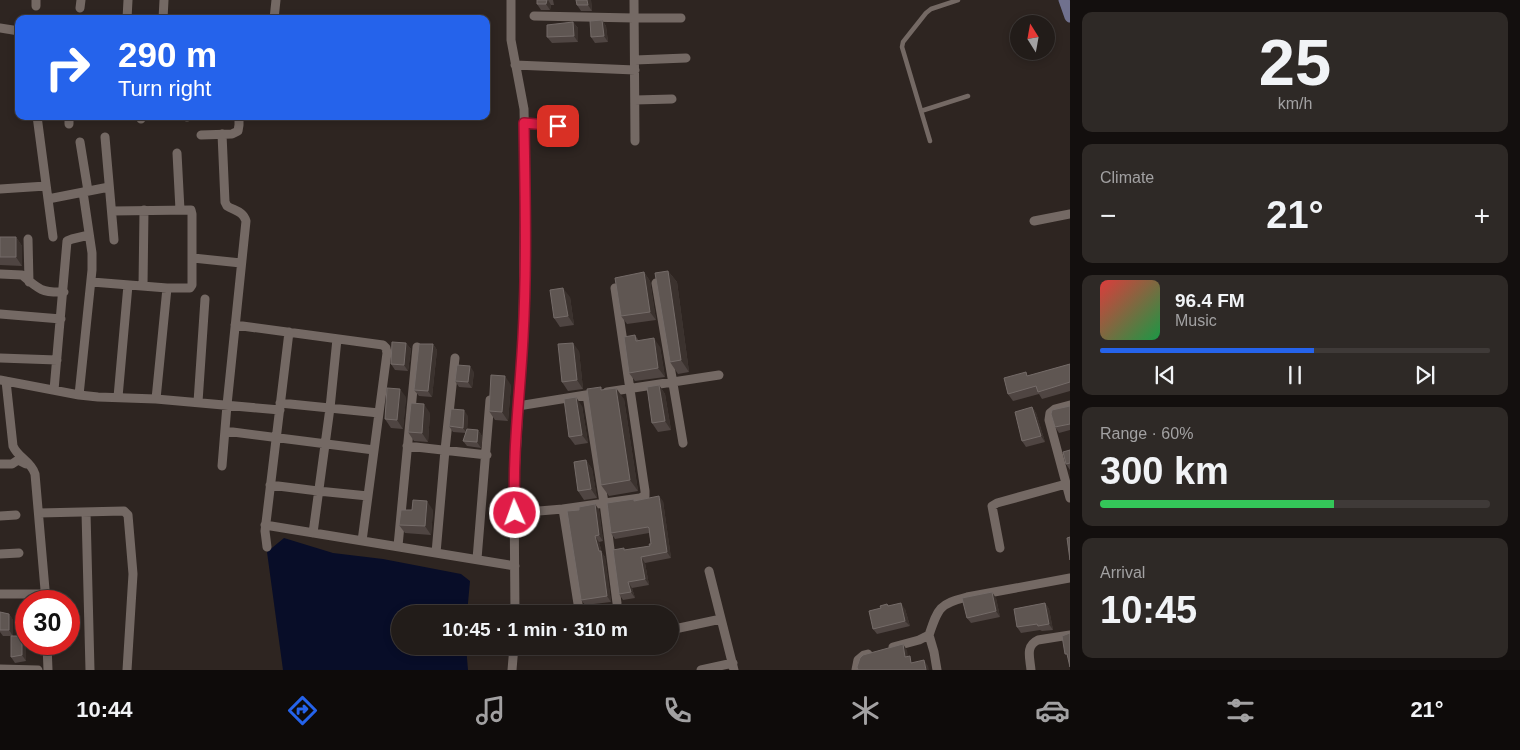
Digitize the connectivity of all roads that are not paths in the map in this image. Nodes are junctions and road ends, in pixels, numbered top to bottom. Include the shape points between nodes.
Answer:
1 (128, 0) edge
2 (164, 0) edge
3 (276, 0) edge
4 (511, 0) edge
5 (634, 0) edge
6 (958, 0) edge
7 (1064, 0) edge
8 (127, 15) edge
9 (163, 15) edge
10 (274, 15) edge
11 (534, 16) dead end
12 (1070, 16) edge
13 (634, 18) junction
14 (681, 18) dead end
15 (0, 28) edge
16 (15, 30) edge
17 (686, 58) dead end
18 (635, 60) junction
19 (515, 65) junction
20 (635, 70) junction
21 (968, 96) dead end
22 (672, 99) dead end
23 (635, 100) junction
24 (921, 111) junction
25 (38, 120) edge
26 (239, 120) edge
27 (524, 123) junction
28 (574, 128) dead end
29 (222, 134) junction
30 (201, 135) dead end
31 (105, 137) dead end
32 (635, 141) dead end
33 (930, 141) dead end
34 (80, 142) dead end
35 (177, 153) dead end
36 (46, 186) junction
37 (110, 187) junction
38 (0, 189) edge
39 (86, 192) junction
40 (48, 198) junction
41 (144, 210) junction
42 (180, 210) junction
43 (112, 211) junction
44 (1070, 214) edge
45 (1034, 221) dead end
46 (89, 235) junction
47 (53, 236) dead end
48 (28, 239) dead end
49 (114, 240) dead end
50 (193, 258) junction
51 (241, 263) junction
52 (0, 274) edge
53 (29, 282) junction
54 (92, 282) junction
55 (656, 283) edge
56 (128, 285) junction
57 (144, 286) junction
58 (168, 288) junction
59 (614, 288) edge
60 (64, 292) junction
61 (205, 299) dead end
62 (0, 314) edge
63 (61, 319) junction
64 (235, 325) junction
65 (289, 332) junction
66 (337, 338) junction
67 (417, 347) edge
68 (0, 358) edge
69 (456, 358) dead end
70 (57, 360) junction
71 (719, 375) dead end
72 (3, 380) edge
73 (673, 382) junction
74 (631, 388) junction
75 (54, 390) junction
76 (491, 391) edge
77 (79, 395) junction
78 (588, 395) junction
79 (118, 397) junction
80 (156, 398) junction
81 (198, 402) junction
82 (227, 405) junction
83 (1070, 405) edge
84 (280, 406) junction
85 (518, 406) junction
86 (330, 408) junction
87 (379, 413) junction
88 (225, 431) junction
89 (276, 438) junction
90 (683, 443) dead end
91 (325, 444) junction
92 (408, 446) junction
93 (374, 450) junction
94 (445, 450) junction
95 (487, 455) junction
96 (0, 464) edge
97 (222, 466) dead end
98 (33, 467) junction
99 (1066, 484) junction
100 (270, 485) junction
101 (318, 491) junction
102 (368, 496) junction
103 (1070, 498) edge
104 (604, 503) junction
105 (563, 509) junction
106 (86, 512) junction
107 (39, 513) junction
108 (515, 513) junction
109 (16, 515) dead end
110 (0, 516) edge
111 (265, 525) junction
112 (312, 532) junction
113 (362, 541) junction
114 (398, 546) junction
115 (268, 547) dead end
116 (1000, 548) dead end
117 (436, 553) junction
118 (0, 554) edge
119 (19, 554) dead end
120 (477, 559) junction
121 (515, 566) junction
122 (709, 571) dead end
123 (1070, 578) edge
124 (45, 590) edge
125 (0, 594) edge
126 (15, 595) edge
127 (617, 603) dead end
128 (515, 605) edge
129 (578, 605) edge
130 (721, 619) junction
131 (679, 628) edge
132 (929, 635) junction
133 (1070, 635) edge
134 (47, 655) edge
135 (513, 655) edge
136 (733, 667) edge
137 (0, 669) edge
138 (38, 670) edge
139 (48, 670) edge
140 (90, 670) edge
141 (127, 670) edge
142 (512, 670) edge
143 (701, 670) edge
144 (856, 670) edge
145 (937, 670) edge
146 (1031, 670) edge

1 - 8 street
2 - 9 street
3 - 10 street
4 - 19 street
5 - 13 street
6 - 24 lane via 931,9 903,42
7 - 12 main road
11 - 13 street
13 - 14 street
13 - 18 street
15 - 16 street
17 - 18 street
18 - 20 street
19 - 20 street
19 - 27 street
20 - 23 street
21 - 24 lane
22 - 23 street
23 - 32 street
24 - 33 lane
25 - 36 street
26 - 29 street via 238,131
27 - 28 lane
27 - 85 street via 523,326
29 - 30 street
29 - 51 street via 225,202 241,212 246,221
31 - 37 street
34 - 39 street
35 - 42 street
36 - 38 street
36 - 40 street
37 - 39 street
37 - 43 street
39 - 40 street
39 - 46 street
40 - 47 street
41 - 42 street
41 - 43 street
41 - 57 street
42 - 50 street via 192,212
43 - 49 street
44 - 45 street
46 - 54 street
46 - 60 street via 67,241
48 - 53 street
50 - 51 street
50 - 58 street via 191,287
51 - 64 street
52 - 53 street via 22,275
53 - 60 street via 48,292
54 - 56 street
54 - 77 street
55 - 73 street
56 - 57 street
56 - 79 street
57 - 58 street
58 - 80 street
59 - 74 street
60 - 63 street
61 - 81 street
62 - 63 street
63 - 70 street
64 - 65 street
64 - 82 street
65 - 66 street
65 - 84 street
66 - 86 street
66 - 87 street via 386,348
67 - 92 street
68 - 70 street
69 - 94 street
70 - 75 street
71 - 73 street
72 - 75 street
72 - 98 street via 16,452
73 - 74 street
73 - 90 street
74 - 78 street
74 - 104 street via 645,496
75 - 77 street
76 - 95 street
77 - 79 street
78 - 85 street
78 - 104 street
79 - 80 street
80 - 81 street
81 - 82 street
82 - 84 street
82 - 88 street
83 - 99 street via 1055,409 1049,420
84 - 86 street
84 - 89 street
85 - 108 street
86 - 87 street
86 - 91 street
87 - 93 street
88 - 89 street
88 - 97 street
89 - 91 street
89 - 100 street
91 - 93 street
91 - 101 street
92 - 94 street
92 - 114 street
93 - 102 street
94 - 95 street
94 - 117 street
95 - 120 street
96 - 98 street via 12,464 18,460
98 - 107 street
99 - 103 street
99 - 116 street via 992,506
100 - 101 street
100 - 111 street
101 - 102 street
101 - 112 street
102 - 113 street
104 - 105 street
104 - 127 street
105 - 108 street
105 - 129 street
106 - 107 street
106 - 140 street
106 - 141 street via 124,511 130,519 133,574
107 - 124 street
108 - 121 street
109 - 110 street
111 - 112 street
111 - 115 street
112 - 113 street
113 - 114 street
114 - 117 street
117 - 120 street
118 - 119 street
120 - 121 street
121 - 128 street
122 - 130 street
123 - 132 street via 954,600 937,612
125 - 126 street
130 - 131 street
130 - 136 street
132 - 144 street via 864,655 858,660
132 - 145 street
133 - 146 street via 1038,640 1030,645
134 - 139 street
135 - 142 street
136 - 143 street
137 - 138 street

